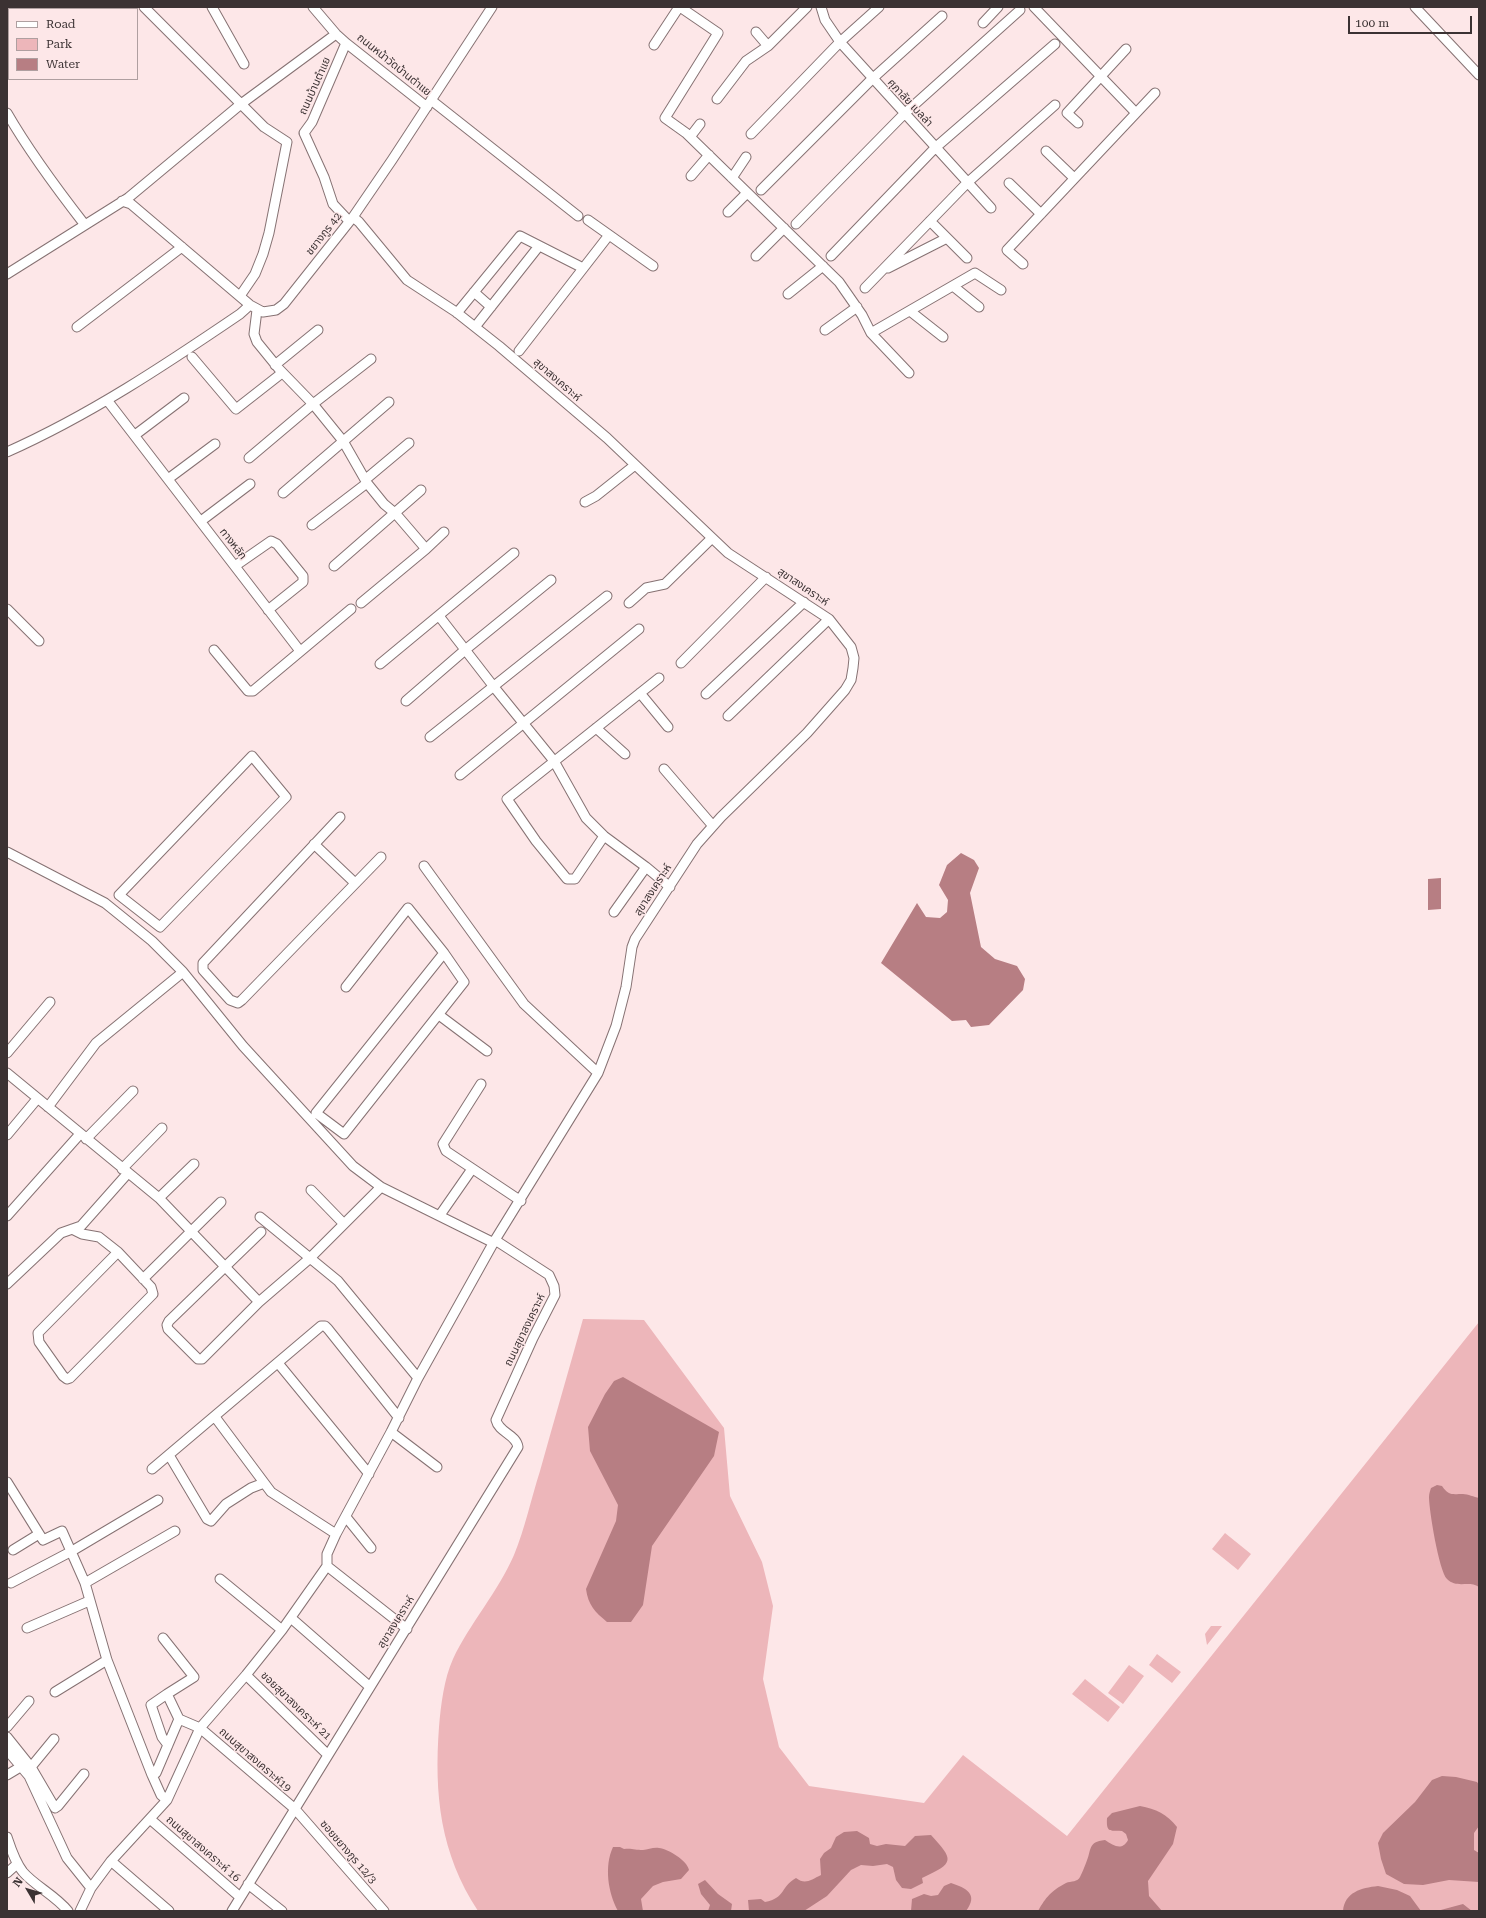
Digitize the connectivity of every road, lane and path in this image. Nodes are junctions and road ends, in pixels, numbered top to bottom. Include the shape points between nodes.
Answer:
1 (144, 7) edge
2 (212, 7) edge
3 (313, 7) edge
4 (492, 7) edge
5 (680, 7) edge
6 (807, 7) edge
7 (821, 7) edge
8 (879, 7) edge
9 (998, 7) edge
10 (1034, 7) edge
11 (1415, 7) edge
12 (1020, 10) dead end
13 (942, 16) dead end
14 (983, 22) dead end
15 (756, 32) dead end
16 (336, 34) junction
17 (840, 42) junction
18 (346, 43) junction
19 (1055, 44) dead end
20 (654, 45) dead end
21 (768, 46) junction
22 (1126, 49) dead end
23 (244, 64) dead end
24 (1479, 75) edge
25 (1101, 76) junction
26 (872, 79) junction
27 (1155, 92) dead end
28 (717, 99) dead end
29 (429, 103) junction
30 (241, 104) junction
31 (1056, 105) dead end
32 (7, 113) edge
33 (1136, 113) junction
34 (904, 114) junction
35 (1078, 123) dead end
36 (700, 124) dead end
37 (751, 134) dead end
38 (690, 137) junction
39 (935, 148) junction
40 (1046, 151) dead end
41 (709, 155) junction
42 (746, 157) dead end
43 (691, 176) dead end
44 (732, 178) junction
45 (1074, 178) junction
46 (967, 182) junction
47 (1009, 183) dead end
48 (761, 190) dead end
49 (747, 193) junction
50 (122, 201) junction
51 (990, 208) dead end
52 (728, 212) dead end
53 (1041, 214) junction
54 (578, 216) dead end
55 (351, 220) junction
56 (588, 220) dead end
57 (930, 221) junction
58 (796, 224) dead end
59 (85, 225) junction
60 (784, 228) junction
61 (609, 235) junction
62 (947, 238) junction
63 (539, 246) junction
64 (182, 247) junction
65 (756, 256) dead end
66 (831, 256) dead end
67 (967, 258) dead end
68 (1024, 264) dead end
69 (653, 266) dead end
70 (823, 266) junction
71 (583, 268) junction
72 (881, 272) junction
73 (7, 274) edge
74 (952, 286) junction
75 (865, 288) dead end
76 (1001, 290) dead end
77 (474, 292) junction
78 (788, 294) dead end
79 (240, 296) junction
80 (254, 307) junction
81 (491, 307) junction
82 (856, 307) junction
83 (979, 307) dead end
84 (910, 311) junction
85 (457, 314) junction
86 (77, 327) dead end
87 (475, 327) junction
88 (318, 330) dead end
89 (825, 330) dead end
90 (871, 333) junction
91 (943, 337) dead end
92 (519, 351) dead end
93 (192, 357) dead end
94 (371, 359) dead end
95 (275, 364) junction
96 (282, 373) junction
97 (909, 373) dead end
98 (184, 398) dead end
99 (107, 400) junction
100 (388, 402) dead end
101 (313, 404) junction
102 (135, 435) junction
103 (343, 441) junction
104 (409, 442) dead end
105 (215, 444) dead end
106 (7, 452) edge
107 (249, 458) dead end
108 (635, 465) junction
109 (168, 479) junction
110 (366, 481) junction
111 (250, 484) dead end
112 (422, 490) dead end
113 (283, 493) dead end
114 (585, 502) dead end
115 (396, 514) junction
116 (201, 521) junction
117 (312, 525) dead end
118 (444, 532) dead end
119 (712, 538) junction
120 (426, 549) junction
121 (514, 553) dead end
122 (235, 566) junction
123 (334, 566) dead end
124 (766, 577) junction
125 (551, 580) dead end
126 (607, 596) dead end
127 (804, 602) junction
128 (361, 603) dead end
129 (629, 603) dead end
130 (7, 609) edge
131 (351, 609) dead end
132 (268, 610) junction
133 (439, 616) junction
134 (829, 619) junction
135 (639, 629) dead end
136 (39, 641) dead end
137 (214, 650) dead end
138 (465, 650) junction
139 (300, 652) junction
140 (681, 663) dead end
141 (380, 664) dead end
142 (659, 678) dead end
143 (494, 687) junction
144 (640, 693) junction
145 (706, 694) dead end
146 (406, 701) dead end
147 (728, 716) dead end
148 (525, 724) junction
149 (668, 727) dead end
150 (596, 728) junction
151 (430, 737) dead end
152 (625, 754) dead end
153 (554, 761) junction
154 (664, 768) dead end
155 (460, 775) dead end
156 (340, 817) dead end
157 (713, 826) junction
158 (604, 836) junction
159 (314, 844) junction
160 (7, 852) edge
161 (381, 857) dead end
162 (424, 866) dead end
163 (646, 867) junction
164 (355, 883) junction
165 (670, 887) junction
166 (140, 912) junction
167 (614, 912) dead end
168 (130, 923) junction
169 (444, 954) junction
170 (183, 972) junction
171 (346, 987) dead end
172 (220, 989) junction
173 (208, 1001) junction
174 (50, 1002) dead end
175 (439, 1015) junction
176 (487, 1051) dead end
177 (7, 1053) edge
178 (7, 1073) edge
179 (598, 1073) junction
180 (481, 1084) dead end
181 (133, 1091) dead end
182 (37, 1099) junction
183 (48, 1107) junction
184 (332, 1125) junction
185 (162, 1128) dead end
186 (7, 1134) edge
187 (324, 1136) junction
188 (83, 1137) junction
189 (194, 1164) dead end
190 (472, 1169) junction
191 (125, 1171) junction
192 (381, 1187) junction
193 (311, 1190) dead end
194 (159, 1198) junction
195 (521, 1201) junction
196 (221, 1202) dead end
197 (440, 1215) junction
198 (7, 1216) edge
199 (260, 1218) dead end
200 (344, 1224) junction
201 (72, 1229) junction
202 (192, 1231) junction
203 (261, 1232) dead end
204 (494, 1241) junction
205 (118, 1252) junction
206 (309, 1259) junction
207 (225, 1267) junction
208 (143, 1279) junction
209 (7, 1284) edge
210 (259, 1302) junction
211 (278, 1363) junction
212 (418, 1378) junction
213 (215, 1417) junction
214 (399, 1418) junction
215 (391, 1432) junction
216 (518, 1447) joint
217 (169, 1455) junction
218 (437, 1467) dead end
219 (152, 1468) dead end
220 (369, 1474) junction
221 (7, 1482) edge
222 (264, 1483) junction
223 (158, 1500) dead end
224 (346, 1517) junction
225 (175, 1531) dead end
226 (39, 1534) junction
227 (336, 1534) junction
228 (371, 1548) dead end
229 (12, 1550) dead end
230 (72, 1551) junction
231 (327, 1566) junction
232 (220, 1579) dead end
233 (11, 1583) dead end
234 (85, 1583) junction
235 (89, 1601) junction
236 (291, 1618) junction
237 (27, 1628) dead end
238 (406, 1629) junction
239 (282, 1630) junction
240 (163, 1638) dead end
241 (107, 1660) junction
242 (246, 1675) junction
243 (370, 1687) junction
244 (55, 1692) dead end
245 (167, 1694) junction
246 (29, 1701) dead end
247 (179, 1719) junction
248 (7, 1727) edge
249 (200, 1728) junction
250 (7, 1737) edge
251 (54, 1739) dead end
252 (168, 1746) junction
253 (7, 1750) edge
254 (328, 1755) junction
255 (26, 1767) junction
256 (84, 1774) dead end
257 (7, 1775) edge
258 (152, 1775) junction
259 (167, 1800) junction
260 (295, 1810) junction
261 (150, 1819) junction
262 (7, 1837) edge
263 (111, 1861) junction
264 (17, 1864) junction
265 (7, 1873) edge
266 (248, 1884) junction
267 (91, 1888) junction
268 (240, 1897) junction
269 (68, 1911) edge
270 (80, 1911) edge
271 (169, 1911) edge
272 (232, 1911) edge
273 (282, 1911) edge
274 (384, 1911) edge

1 - 30 street
2 - 23 street
3 - 16 street
4 - 29 street, ชยางกูร 42
5 - 20 street
5 - 38 street via 718,33 665,118
6 - 21 street
7 - 17 street, ศุภาลัย เบลล่า via 825,20
8 - 17 street
9 - 14 street
10 - 25 street
11 - 24 street
12 - 34 street
13 - 26 street
15 - 21 street
16 - 18 street
16 - 30 street
17 - 26 street, ศุภาลัย เบลล่า
17 - 37 street
18 - 29 street, ถนนหน้าวัดบ้านตำแย
18 - 55 street, ถนนบ้านตำแย via 312,122 304,133 333,204
19 - 39 street
21 - 28 street via 746,62
22 - 25 street
25 - 33 street
25 - 35 street via 1068,112
26 - 34 street, ศุภาลัย เบลล่า
26 - 48 street
27 - 33 street
29 - 54 street, ถนนหน้าวัดบ้านตำแย
29 - 55 street, ชยางกูร 42
30 - 50 street
30 - 79 street via 264,128 287,142 263,254 255,274
31 - 46 street
32 - 59 street via 46,175
33 - 45 street
34 - 39 street, ศุภาลัย เบลล่า
34 - 58 street
36 - 38 street
38 - 41 street
39 - 46 street, ศุภาลัย เบลล่า
39 - 66 street
40 - 45 street
41 - 43 street
41 - 44 street
42 - 44 street
44 - 49 street
45 - 53 street
46 - 51 street, ศุภาลัย เบลล่า
46 - 57 street
47 - 53 street
49 - 52 street
49 - 60 street
50 - 59 street
50 - 64 street via 131,204
53 - 68 street via 1007,250
55 - 80 street, ชยางกูร 42 via 284,304 270,312 263,312
55 - 85 street, สุขาสงเคราะห์ via 359,222 407,280
56 - 61 street
57 - 62 street
57 - 72 street
59 - 73 street
60 - 65 street
60 - 70 street
61 - 69 street
61 - 71 street
62 - 67 street
62 - 72 street
63 - 71 street
63 - 77 street via 520,236
63 - 81 street
64 - 79 street
64 - 86 street
70 - 78 street
70 - 82 street via 839,282
71 - 92 street
72 - 75 street
74 - 76 street via 975,273
74 - 83 street
74 - 84 street
77 - 81 street
77 - 85 street
79 - 80 street
80 - 95 street via 254,334 257,342
80 - 99 street
81 - 87 street
82 - 89 street
82 - 90 street
84 - 90 street
84 - 91 street
85 - 87 street, สุขาสงเคราะห์
87 - 108 street, สุขาสงเคราะห์ via 607,438
88 - 95 street
90 - 97 street
93 - 96 street via 236,409
94 - 101 street
95 - 96 street
96 - 101 street
98 - 102 street
99 - 102 street, ทางหลัก
99 - 106 street
100 - 103 street
101 - 103 street
101 - 107 street
102 - 109 street, ทางหลัก
103 - 110 street
103 - 113 street
104 - 110 street
105 - 109 street
108 - 114 street
108 - 119 street, สุขาสงเคราะห์
109 - 116 street, ทางหลัก
110 - 115 street via 384,504
110 - 117 street
111 - 116 street
112 - 115 street
115 - 120 street
115 - 123 street
116 - 122 street, ทางหลัก
118 - 120 street
119 - 124 street, สุขาสงเคราะห์ via 728,553
119 - 129 street via 665,584 646,588
120 - 128 street
121 - 133 street
122 - 132 street, ทางหลัก
122 - 132 street via 271,541 277,544 303,576 303,582
124 - 127 street, สุขาสงเคราะห์
124 - 140 street
125 - 138 street
126 - 143 street
127 - 134 street, สุขาสงเคราะห์
127 - 145 street
130 - 136 street
131 - 139 street
132 - 139 street, ทางหลัก
133 - 138 street
133 - 141 street
134 - 147 street
134 - 157 street, สุขาสงเคราะห์ via 851,647 854,658 851,680 807,733
135 - 148 street
137 - 139 street via 251,692
138 - 143 street
138 - 146 street
142 - 144 street
143 - 148 street
143 - 151 street
144 - 149 street
144 - 150 street
148 - 153 street
148 - 155 street
150 - 152 street
150 - 153 street
153 - 158 street via 586,818
153 - 158 street via 507,799 567,879 575,879
154 - 157 street
156 - 159 street
157 - 165 street, สุขาสงเคราะห์ via 697,844
158 - 163 street
159 - 164 street
159 - 172 street via 203,964 203,970
160 - 168 street via 105,903
161 - 164 street
162 - 179 street via 524,1004
163 - 165 street
163 - 167 street
164 - 172 street via 242,1000 234,1002
165 - 179 street, สุขาสงเคราะห์ via 634,943 616,1026
166 - 166 street via 160,927 286,796 252,756 119,895
166 - 168 street
168 - 170 street
169 - 171 street via 408,908
169 - 175 street via 464,982
169 - 184 street via 316,1113
170 - 173 street
170 - 183 street via 96,1043
172 - 173 street
173 - 187 street via 243,1046
174 - 177 street
175 - 176 street
175 - 184 street via 344,1134
178 - 182 street
179 - 195 street, สุขาสงเคราะห์
180 - 190 street via 443,1144 446,1151
181 - 188 street
182 - 183 street
182 - 186 street
183 - 188 street
184 - 187 street
185 - 191 street
187 - 192 street via 353,1166
188 - 191 street
188 - 198 street
189 - 194 street
190 - 195 street
190 - 197 street
191 - 194 street
191 - 201 street via 81,1226
192 - 197 street
192 - 200 street
193 - 200 street
194 - 202 street
195 - 204 street, สุขาสงเคราะห์
196 - 202 street
197 - 204 street
199 - 206 street
200 - 206 street
201 - 205 street via 82,1234 98,1236
201 - 209 street via 61,1233
202 - 207 street
202 - 208 street
203 - 207 street
204 - 212 street, สุขาสงเคราะห์
204 - 216 street, ถนนสุขาสงเคราะห์ via 549,1275 555,1294 496,1420 497,1424 514,1437
205 - 208 street
205 - 208 street via 38,1333 39,1342 62,1376 70,1378 151,1298 153,1290
206 - 210 street
206 - 212 street via 338,1281
207 - 210 street
207 - 210 street via 167,1325 189,1351 198,1359 202,1359
211 - 213 street
211 - 214 street via 324,1326
211 - 220 street
212 - 214 street, สุขาสงเคราะห์
213 - 217 street
213 - 222 street
214 - 215 street, สุขาสงเคราะห์
215 - 218 street
215 - 220 street, สุขาสงเคราะห์
216 - 238 street, สุขาสงเคราะห์
217 - 219 street
217 - 222 street via 207,1519 211,1521 226,1504
220 - 224 street, สุขาสงเคราะห์
221 - 226 street
222 - 227 street via 271,1492
223 - 230 street
224 - 227 street, สุขาสงเคราะห์
224 - 228 street
225 - 234 street
226 - 229 street
226 - 230 street via 43,1540 62,1531
227 - 231 street, สุขาสงเคราะห์ via 327,1554
230 - 233 street
230 - 234 street
231 - 236 street
231 - 238 street
232 - 239 street
234 - 235 street
235 - 237 street
235 - 241 street
236 - 239 street
236 - 243 street
238 - 243 street, สุขาสงเคราะห์
239 - 242 street
240 - 245 street via 194,1677
241 - 244 street
241 - 258 street
242 - 249 street
242 - 254 street, ชอยสุขาสงเคราะห์ 21
243 - 254 street, สุขาสงเคราะห์
245 - 247 street
245 - 252 street via 151,1705 162,1737
246 - 248 street
247 - 249 street, ถนนสุขาสงเคราะห์19
247 - 252 street
249 - 259 street
249 - 260 street, ถนนสุขาสงเคราะห์19
250 - 255 street
251 - 255 street
252 - 258 street via 156,1773
253 - 255 street
254 - 260 street, สุขาสงเคราะห์
255 - 256 street via 55,1808
255 - 257 street
255 - 267 street via 67,1858
258 - 259 street via 161,1795
259 - 261 street
260 - 266 street
260 - 274 street, ซอยชยางกูร 12/3
261 - 263 street
261 - 268 street, ถนนสุขาสงเคราะห์ 16
262 - 264 street
263 - 267 street
263 - 271 street
264 - 265 street
264 - 269 street via 24,1873 58,1899
266 - 268 street
266 - 273 street
267 - 270 street
268 - 272 street

